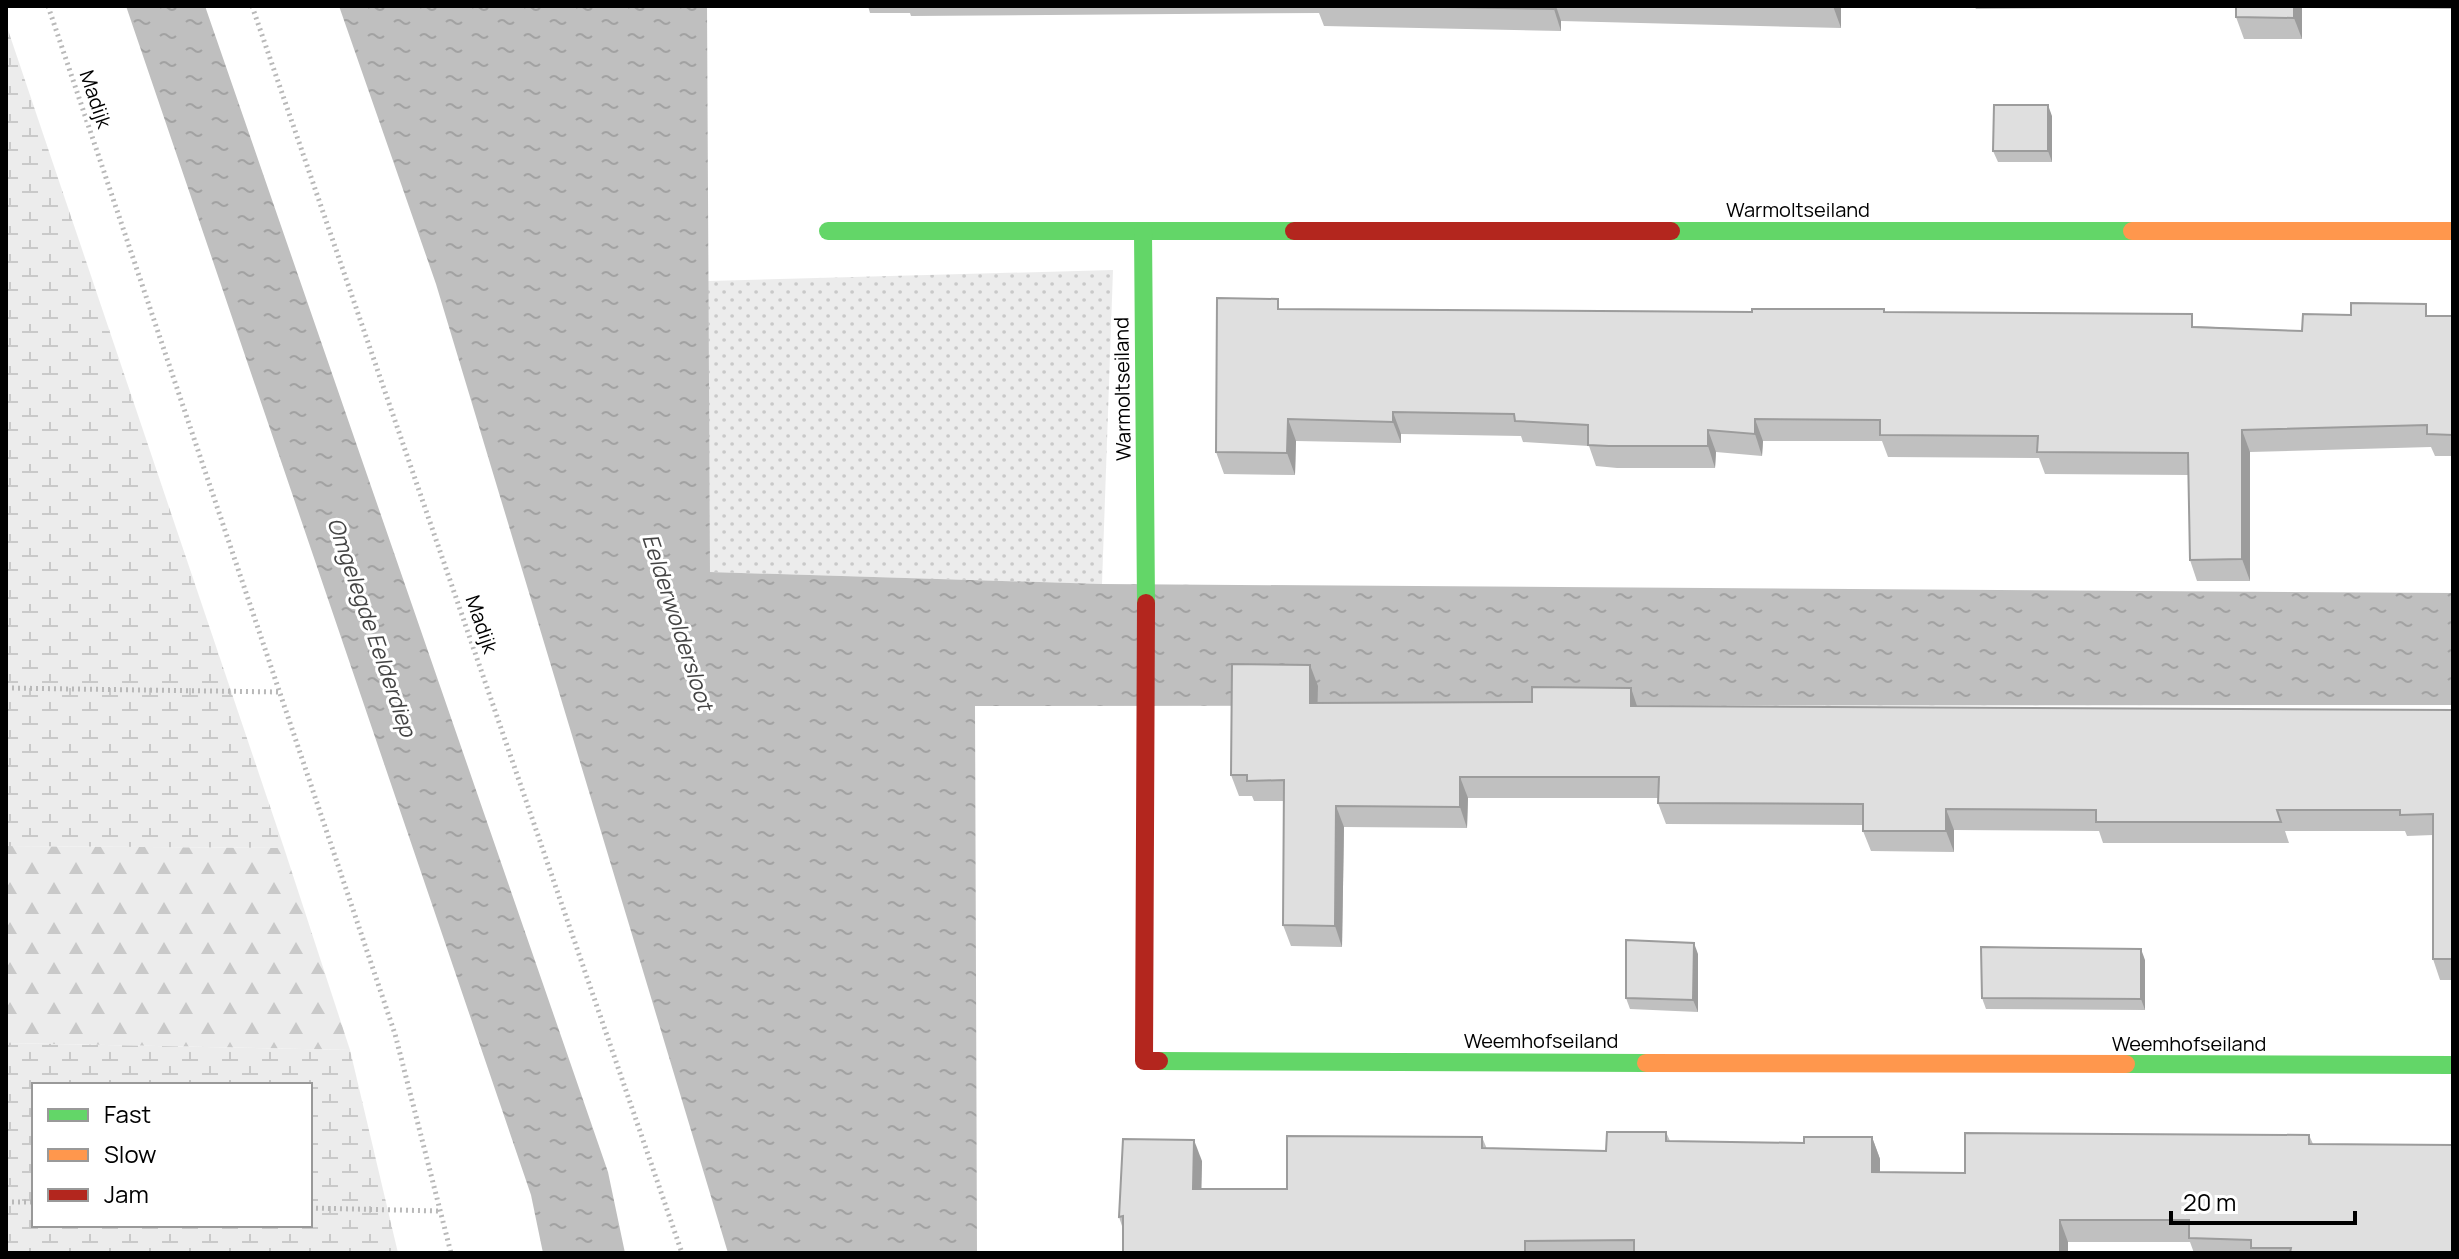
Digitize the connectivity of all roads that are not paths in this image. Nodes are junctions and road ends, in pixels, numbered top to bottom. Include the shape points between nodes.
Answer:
1 (828, 231) dead end
2 (1143, 231) junction
3 (2453, 231) edge
4 (1146, 546) joint
5 (2453, 1065) edge

1 - 2 street, Warmoltseiland
2 - 3 street, Warmoltseiland
2 - 4 street, Warmoltseiland
4 - 5 street, Weemhofseiland via 1144,1061

